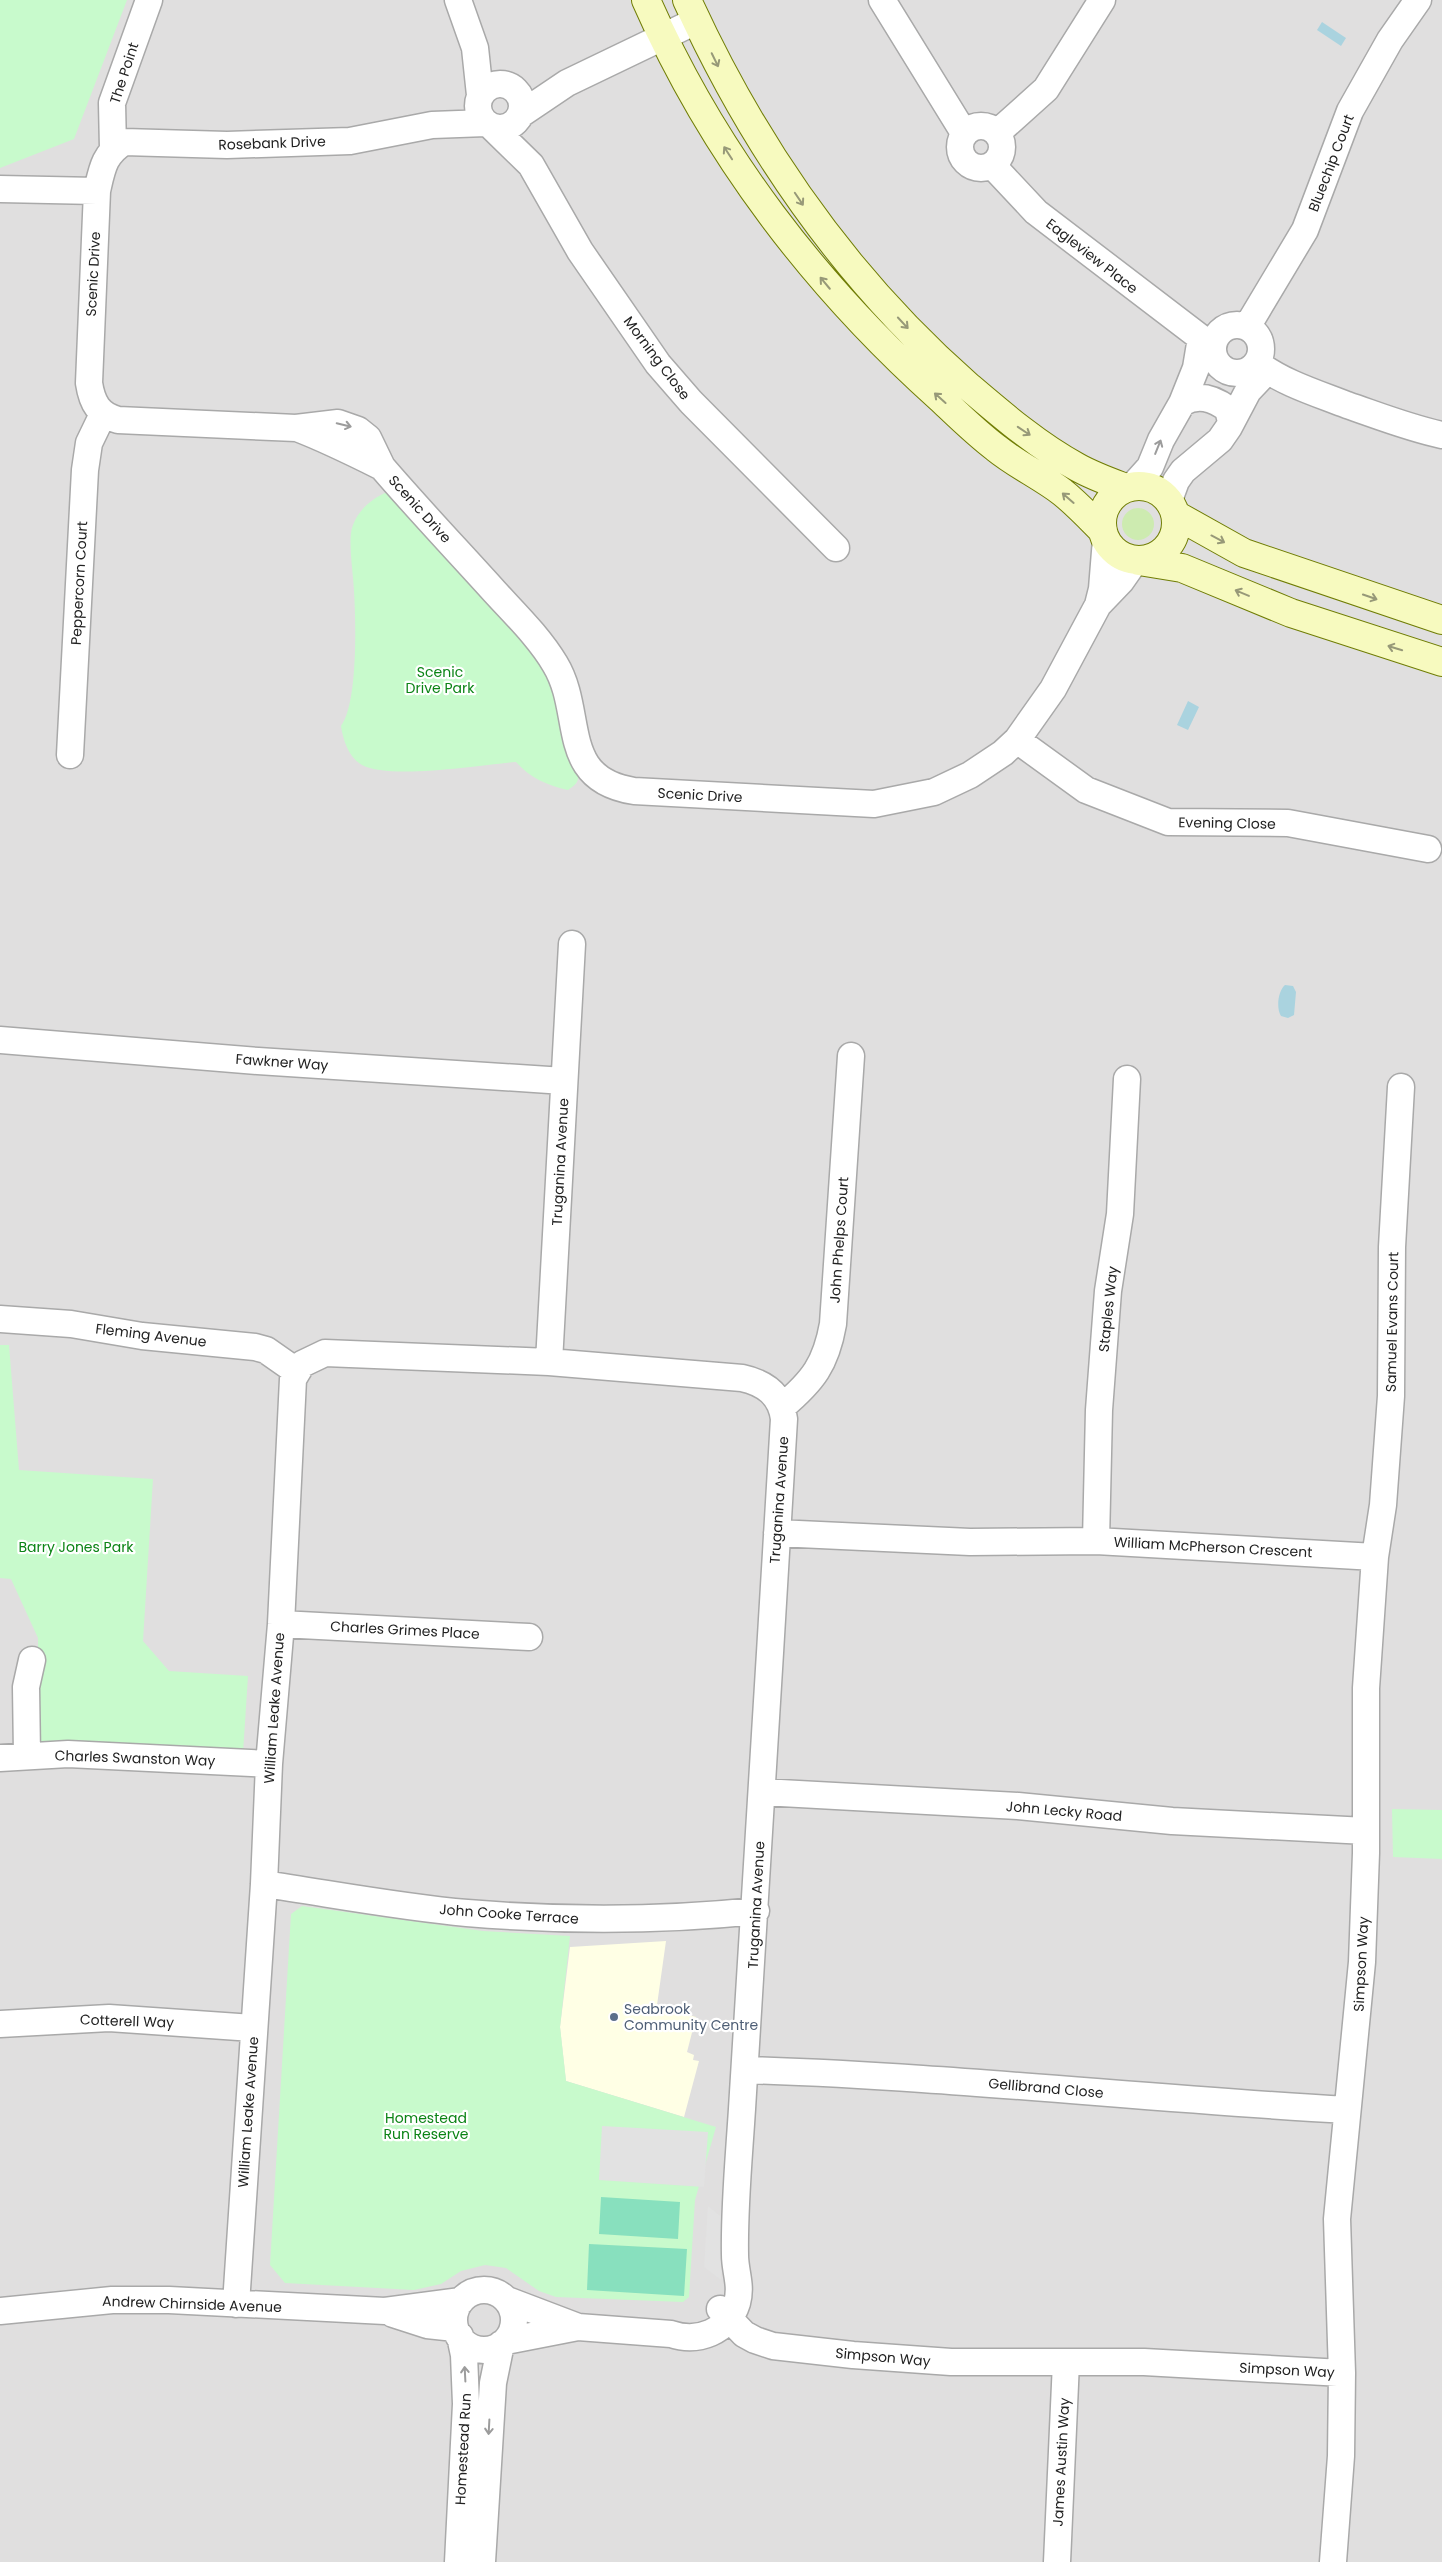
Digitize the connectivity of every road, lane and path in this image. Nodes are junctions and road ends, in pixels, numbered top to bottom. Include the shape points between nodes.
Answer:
1 (149, 0) edge
2 (458, 0) edge
3 (646, 0) edge
4 (882, 0) edge
5 (1102, 0) edge
6 (1418, 0) edge
7 (692, 10) edge
8 (663, 38) junction
9 (475, 48) junction
10 (567, 83) junction
11 (509, 86) junction
12 (484, 111) junction
13 (520, 116) junction
14 (997, 133) junction
15 (964, 134) junction
16 (113, 149) junction
17 (531, 166) junction
18 (992, 166) junction
19 (0, 189) edge
20 (97, 191) junction
21 (1248, 327) junction
22 (1207, 340) junction
23 (1262, 367) junction
24 (1182, 403) junction
25 (104, 414) junction
26 (1230, 427) junction
27 (1442, 435) edge
28 (1129, 488) junction
29 (1172, 508) junction
30 (1104, 535) junction
31 (836, 548) dead end
32 (1137, 561) junction
33 (1098, 605) junction
34 (1442, 620) edge
35 (1442, 662) edge
36 (1017, 740) junction
37 (70, 755) dead end
38 (1428, 849) dead end
39 (572, 944) dead end
40 (0, 1040) edge
41 (851, 1056) dead end
42 (1127, 1079) dead end
43 (564, 1080) junction
44 (1401, 1087) dead end
45 (0, 1319) edge
46 (549, 1362) junction
47 (296, 1371) junction
48 (782, 1407) junction
49 (777, 1533) junction
50 (1096, 1541) junction
51 (1375, 1557) junction
52 (281, 1624) junction
53 (529, 1637) dead end
54 (32, 1660) dead end
55 (27, 1755) junction
56 (0, 1758) edge
57 (269, 1764) junction
58 (762, 1792) junction
59 (1366, 1831) junction
60 (264, 1884) junction
61 (756, 1911) junction
62 (0, 2024) edge
63 (253, 2028) junction
64 (745, 2070) junction
65 (1348, 2110) junction
66 (507, 2300) junction
67 (461, 2301) junction
68 (236, 2304) junction
69 (0, 2311) edge
70 (384, 2311) junction
71 (724, 2314) junction
72 (578, 2327) junction
73 (458, 2332) junction
74 (504, 2343) junction
75 (1066, 2362) junction
76 (1342, 2373) junction
77 (458, 2562) edge
78 (482, 2562) edge
79 (1057, 2562) edge
80 (1333, 2562) edge

1 - 16 street, The Point via 112,103
2 - 9 street
3 - 8 street
4 - 15 street
5 - 14 street via 1046,89
6 - 21 street, Bluechip Court via 1390,40 1350,111 1306,230
7 - 8 street
7 -> 28 street via 737,102 773,161 808,213 867,285 933,356 1002,416 1077,467
8 - 10 street
30 -> 8 street via 1062,492 996,448 909,371 849,311 794,246 745,178 714,131
9 - 11 street
9 - 12 street
10 - 11 street
10 - 13 street
11 - 12 street via 490,86
11 - 13 street via 522,100
12 - 13 street via 508,127
12 - 16 street, Rosebank Drive via 350,141 227,145 124,142
12 - 17 street, Morning Close
13 - 17 street, Morning Close
14 - 15 street via 984,125 976,125
14 - 18 street via 1002,146 998,160
15 - 18 street via 959,148 965,161 977,168
16 - 20 street, Scenic Drive via 103,163
17 - 31 street, Morning Close via 580,251 658,364 691,402
18 - 22 street, Eagleview Place via 1036,212
19 - 20 street
20 - 25 street, Scenic Drive via 89,383 93,401
21 - 22 street via 1231,325
21 - 23 street via 1261,347
22 - 23 street via 1215,358 1226,371 1242,372
22 - 24 street
23 - 26 street
23 - 27 street via 1312,392 1413,429
24 - 26 street via 1202,397 1216,401 1228,409
28 -> 24 street via 1150,467
25 - 36 street, Scenic Drive via 118,420 296,428 325,438 337,447 382,467 527,627 555,664 565,685 578,752 594,774 612,786 634,791 809,802 888,802 928,794 953,784
25 - 37 street, Peppercorn Court via 89,443 85,470
26 - 29 street via 1220,440 1183,471 1176,481
28 - 29 street via 1152,488
28 - 30 street via 1117,494 1107,506 1102,521
29 - 32 street via 1177,526 1168,547 1150,560
29 -> 34 street via 1244,553
30 - 32 street via 1118,554
30 - 33 street, Scenic Drive via 1102,589
32 - 33 street, Scenic Drive
35 -> 32 street via 1291,612 1182,568
33 - 36 street, Scenic Drive via 1053,689
36 - 38 street, Evening Close via 1086,790 1168,822 1288,823
39 - 43 street, Truganina Avenue
40 - 43 street, Fawkner Way
41 - 48 street, John Phelps Court via 829,1347 817,1372
42 - 50 street, Staples Way via 1120,1214 1108,1291 1099,1410
43 - 46 street, Truganina Avenue
44 - 51 street, Samuel Evans Court via 1392,1247 1391,1396 1383,1506
45 - 47 street, Fleming Avenue via 71,1324 142,1336 255,1347 266,1350
46 - 47 street via 334,1353 319,1354
46 - 48 street via 742,1378 756,1381 766,1388
47 - 52 street, William Leake Avenue via 291,1396
48 - 49 street, Truganina Avenue
49 - 50 street, William McPherson Crescent via 951,1541
49 - 58 street, Truganina Avenue
50 - 51 street, William McPherson Crescent
51 - 59 street via 1366,1688
52 - 53 street, Charles Grimes Place
52 - 57 street, William Leake Avenue
54 - 55 street via 26,1686
55 - 56 street, Charles Swanston Way
55 - 57 street, Charles Swanston Way via 111,1755
57 - 60 street, William Leake Avenue
58 - 59 street, John Lecky Road via 1008,1805 1172,1821
58 - 61 street, Truganina Avenue
59 - 65 street, Simpson Way via 1362,1962
60 - 61 street, John Cooke Terrace via 424,1908 553,1919 650,1918
60 - 63 street, William Leake Avenue
61 - 64 street, Truganina Avenue
62 - 63 street, Cotterell Way via 109,2018
63 - 68 street, William Leake Avenue
64 - 65 street, Gellibrand Close via 1034,2086 1188,2101
64 - 71 street, Truganina Avenue via 735,2257
65 - 76 street, Simpson Way via 1336,2220
66 - 67 street via 496,2292 482,2290 474,2291
66 - 72 street
66 - 74 street via 514,2325
67 - 70 street, Andrew Chirnside Avenue
67 - 73 street via 454,2319
68 - 69 street, Andrew Chirnside Avenue via 112,2300
68 - 70 street, Andrew Chirnside Avenue
70 - 73 street, Andrew Chirnside Avenue
71 - 72 street via 671,2334
71 - 75 street, Simpson Way via 744,2334 774,2346 924,2361
72 - 74 street
73 - 74 street via 468,2345 479,2349 490,2349
77 -> 73 street, Homestead Run via 466,2404 464,2355
74 -> 78 street, Homestead Run via 493,2383
75 - 76 street, Simpson Way via 1144,2362
75 - 79 street, James Austin Way
76 - 80 street via 1341,2456

